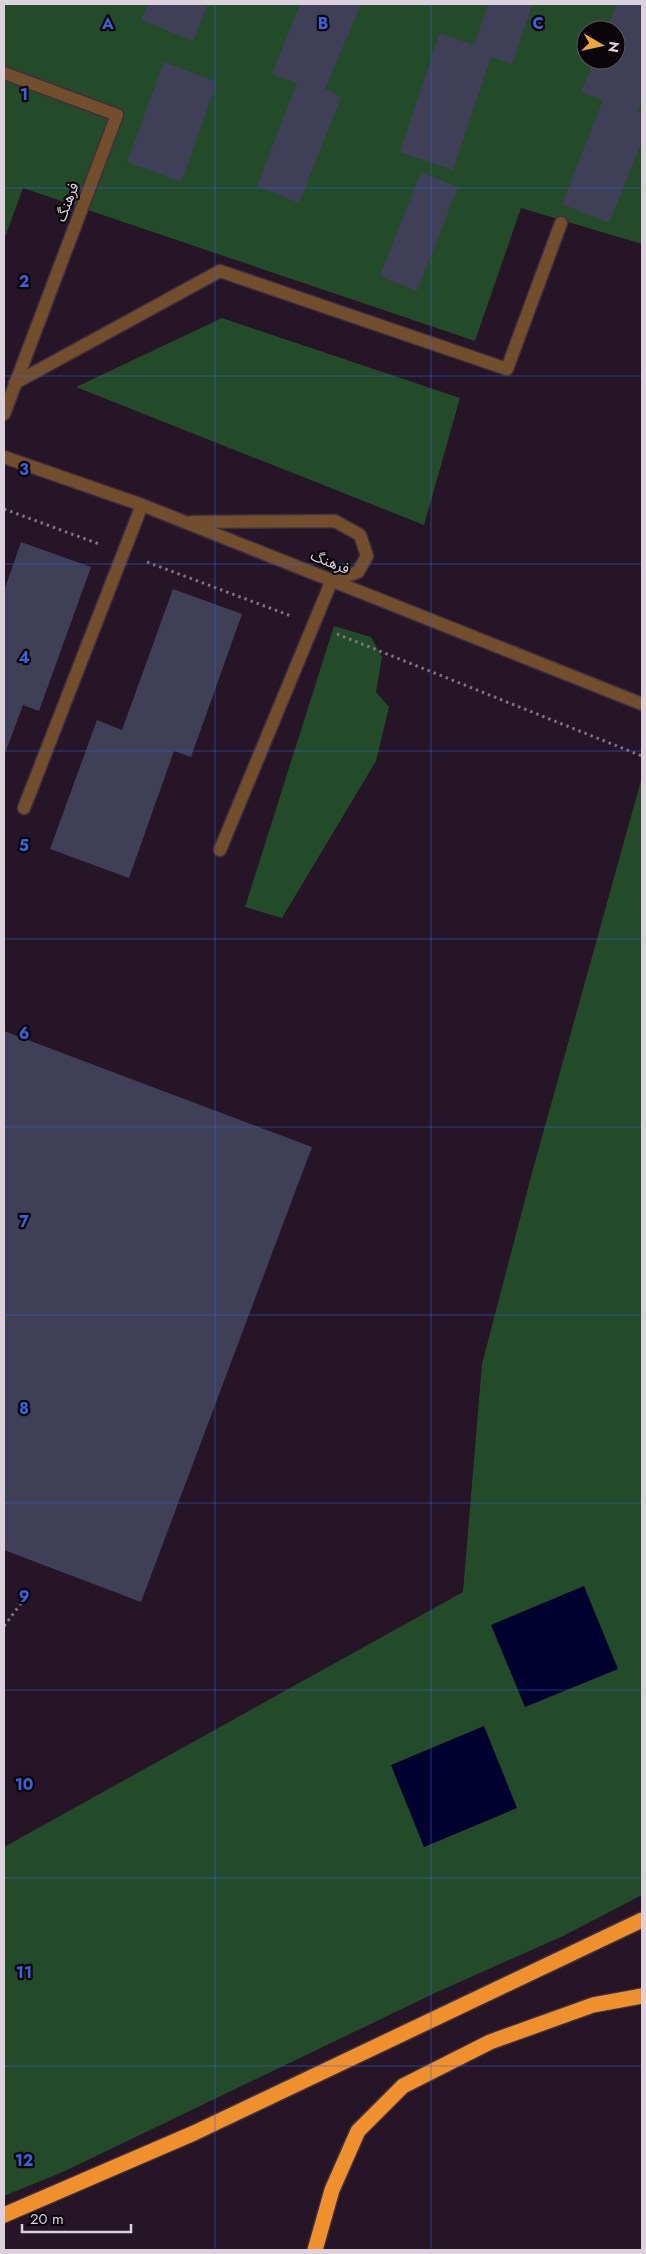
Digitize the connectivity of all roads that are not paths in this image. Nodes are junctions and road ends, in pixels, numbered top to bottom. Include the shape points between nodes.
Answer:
1 (4, 73) edge
2 (561, 222) dead end
3 (15, 383) junction
4 (4, 414) edge
5 (4, 456) edge
6 (142, 505) junction
7 (184, 522) junction
8 (332, 580) junction
9 (642, 704) edge
10 (24, 808) dead end
11 (220, 850) dead end
12 (642, 1920) edge
13 (642, 1996) edge
14 (4, 2215) edge
15 (315, 2250) edge

1 - 3 street, فرهنگ via 117,115
2 - 3 street via 507,369 220,271
3 - 4 street, فرهنگ
5 - 6 street, فرهنگ
6 - 7 street, فرهنگ
6 - 10 street
7 - 8 street, فرهنگ
7 - 8 street via 335,521 360,535 367,556 358,572
8 - 9 street, فرهنگ
8 - 11 street
12 - 14 highway via 194,2133
13 - 15 highway via 593,2005 490,2042 403,2086 358,2131 332,2190

